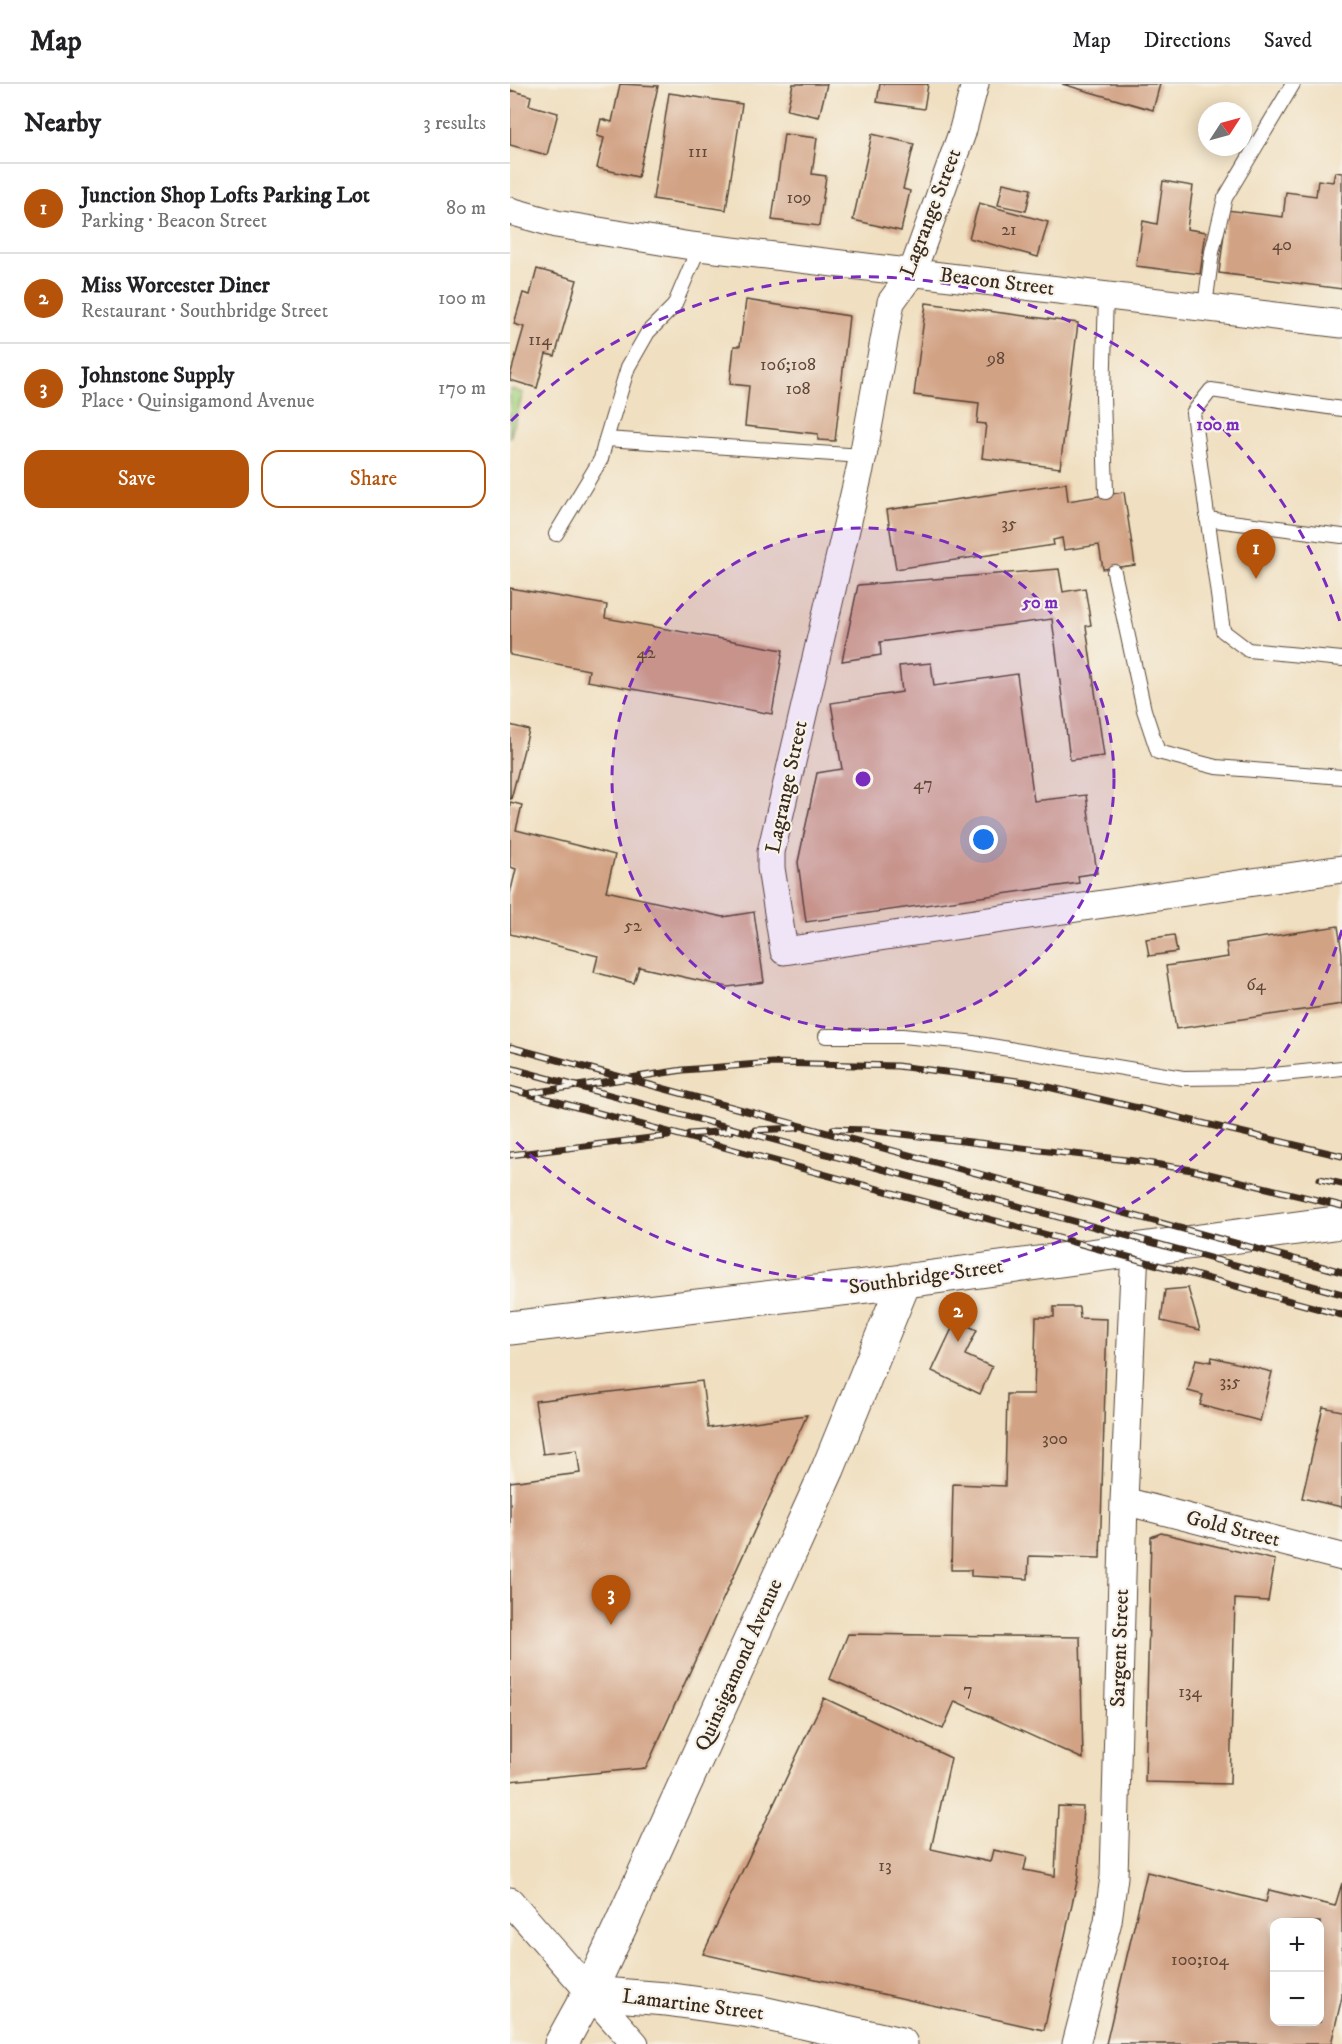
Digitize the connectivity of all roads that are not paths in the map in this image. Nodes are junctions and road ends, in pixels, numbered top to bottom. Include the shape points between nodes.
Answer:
1 (975, 84) edge
2 (1293, 84) edge
3 (510, 212) edge
4 (699, 247) junction
5 (912, 273) junction
6 (1106, 295) junction
7 (1205, 306) junction
8 (1342, 324) edge
9 (1342, 409) edge
10 (606, 439) junction
11 (863, 456) junction
12 (1106, 492) dead end
13 (1207, 519) junction
14 (556, 534) dead end
15 (1342, 536) edge
16 (1114, 572) dead end
17 (1342, 659) edge
18 (1342, 777) edge
19 (1342, 869) edge
20 (826, 1036) dead end
21 (1342, 1068) edge
22 (1342, 1222) edge
23 (1135, 1248) junction
24 (905, 1280) junction
25 (510, 1328) edge
26 (1124, 1501) junction
27 (1342, 1557) edge
28 (510, 1901) edge
29 (590, 1993) junction
30 (561, 2044) edge
31 (635, 2044) edge
32 (901, 2044) edge
33 (1076, 2044) edge

1 - 5 street, Lagrange Street via 962,133
2 - 7 lane via 1225,198
3 - 4 street, Beacon Street via 556,224
4 - 5 street, Beacon Street
4 - 10 lane via 674,306 648,332 628,367
5 - 6 street, Beacon Street
5 - 11 street, Lagrange Street via 891,302
6 - 7 street, Beacon Street
6 - 12 lane
7 - 8 street, Beacon Street
9 - 13 lane via 1211,390 1193,413
10 - 11 lane
10 - 14 lane via 601,459
11 - 19 street, Lagrange Street via 771,852 784,951
13 - 15 lane
13 - 17 lane via 1223,631 1248,650
16 - 18 lane via 1144,710 1158,752 1216,767
20 - 21 lane via 902,1036 967,1042 1183,1078 1253,1077
22 - 23 main road, Southbridge Street
23 - 24 main road, Southbridge Street
23 - 26 street, Sargent Street
24 - 25 main road, Southbridge Street
24 - 29 main road, Quinsigamond Avenue via 828,1469
26 - 27 street, Gold Street
26 - 33 street, Sargent Street via 1112,1899
28 - 29 street
29 - 30 main road, Quinsigamond Avenue
29 - 31 street
29 - 32 main road, Lamartine Street via 758,2012

